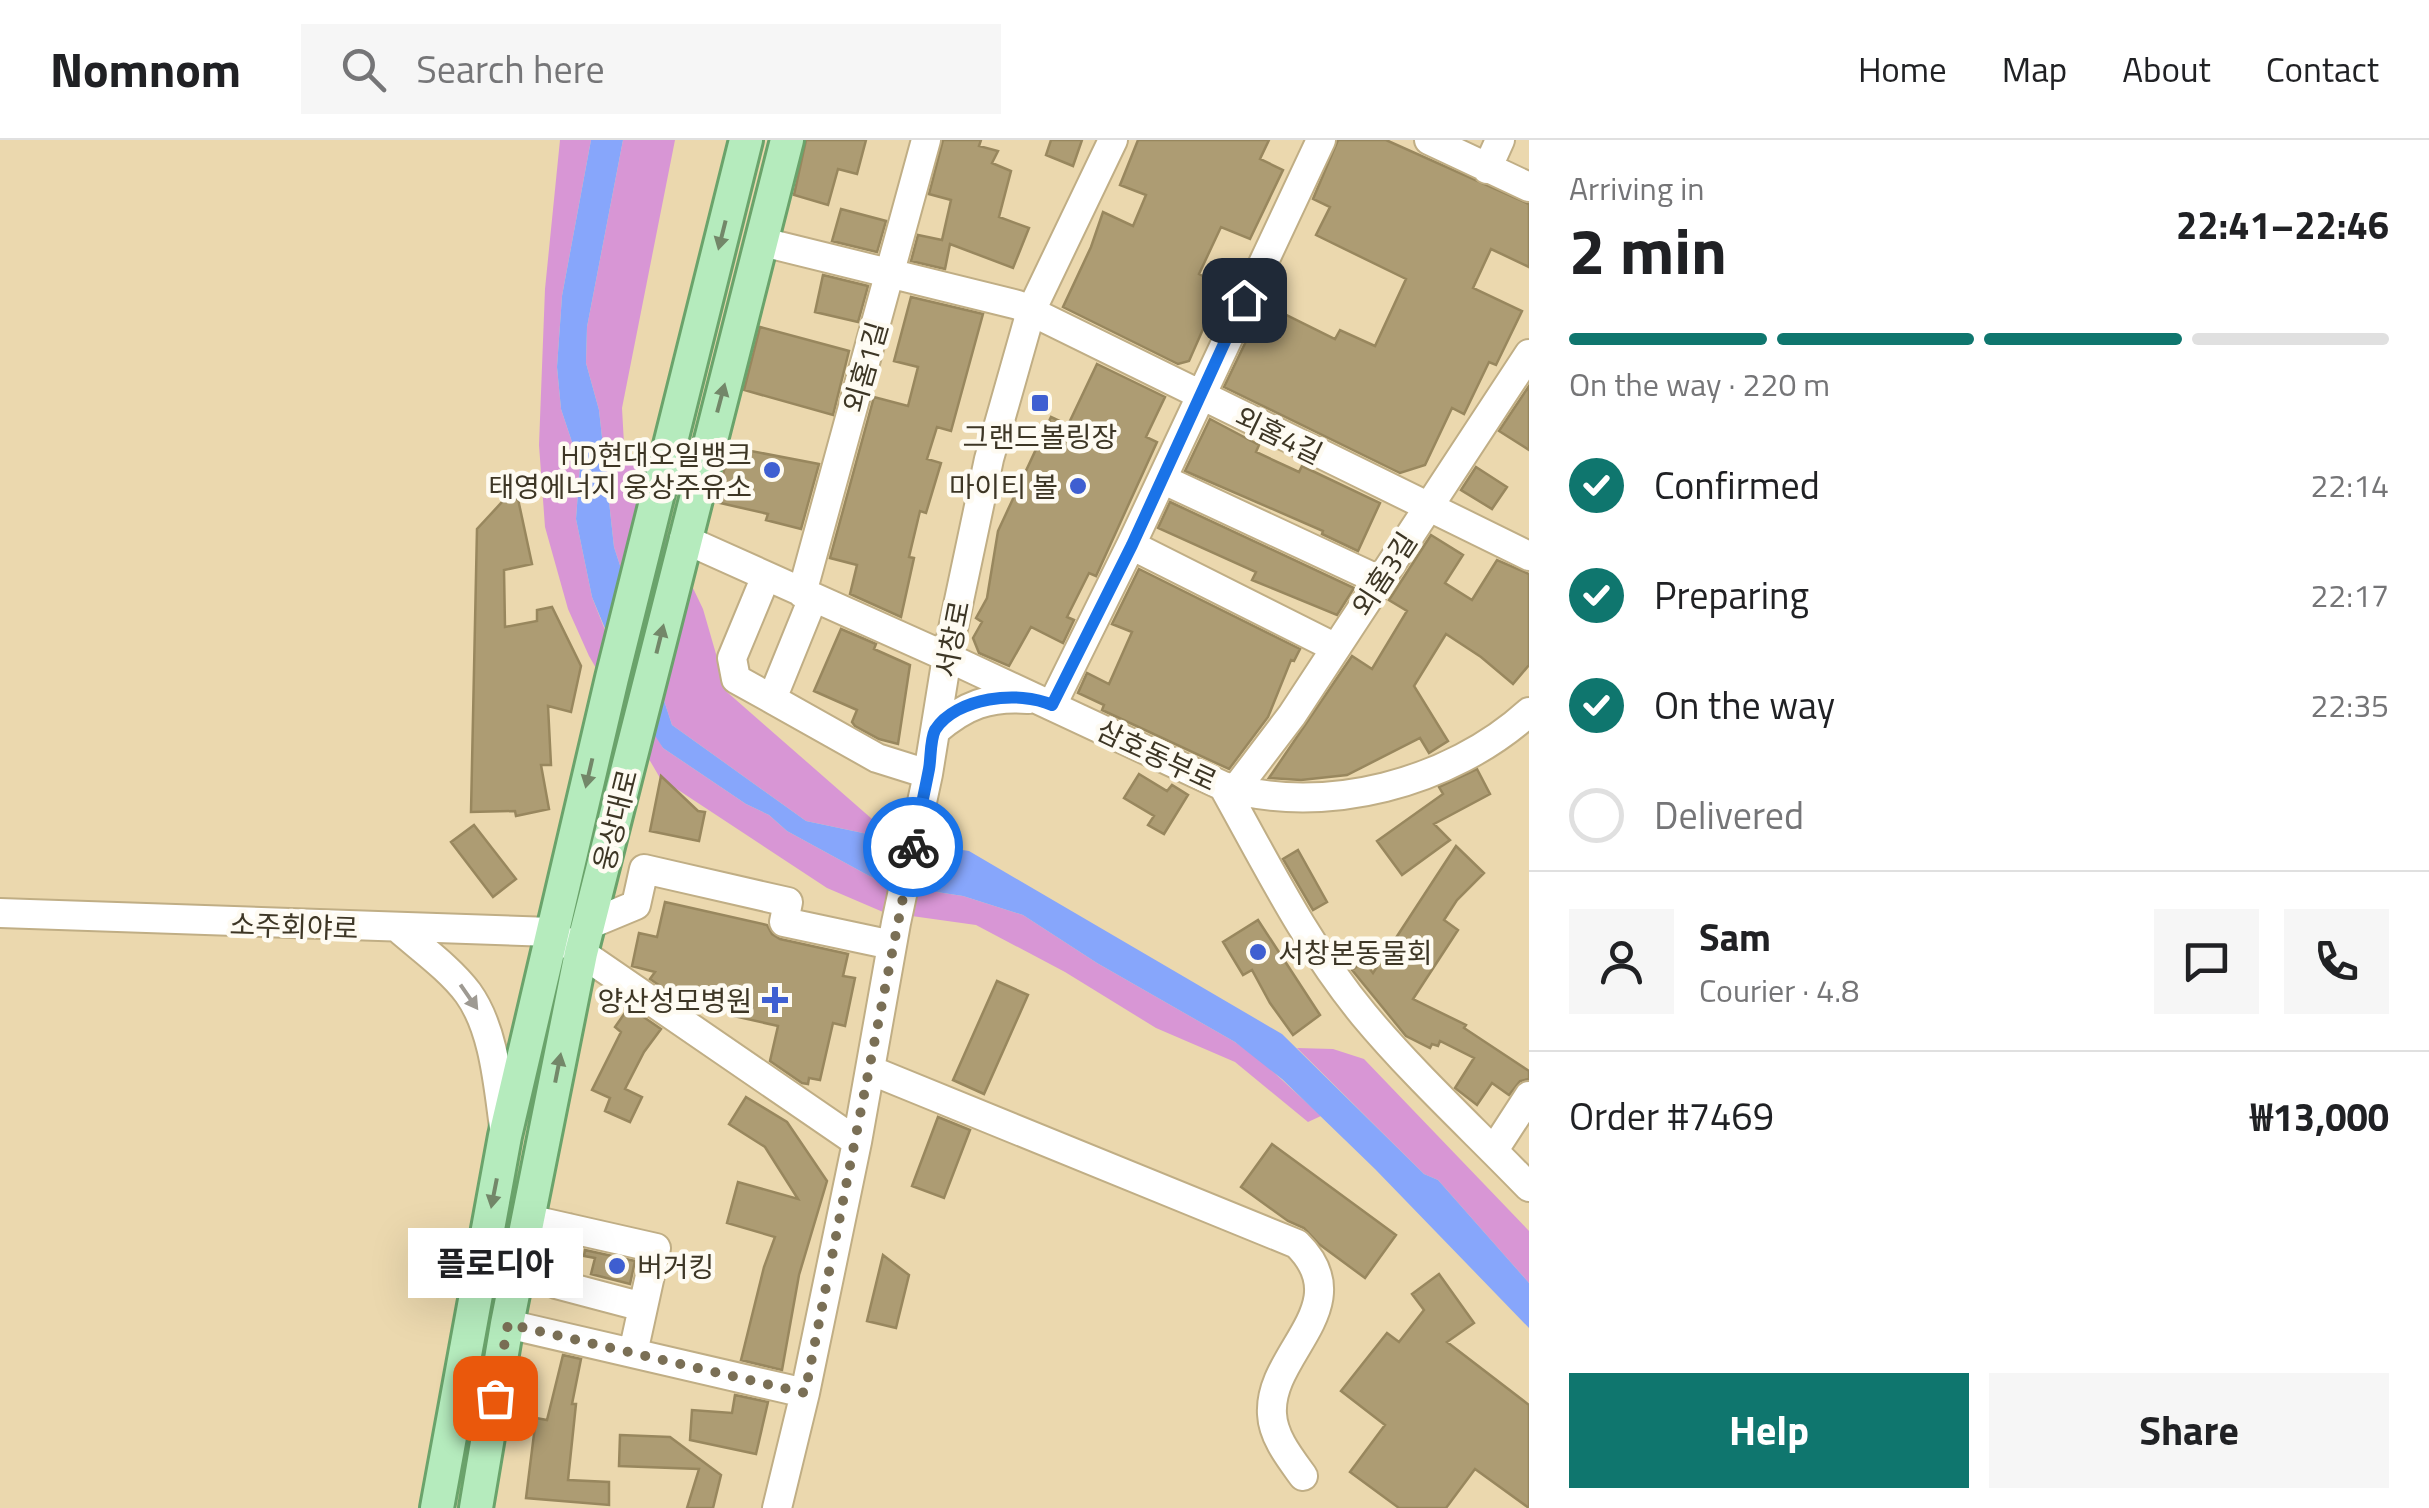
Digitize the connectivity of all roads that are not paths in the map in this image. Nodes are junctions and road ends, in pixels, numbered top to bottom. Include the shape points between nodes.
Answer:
1 (746, 140) edge
2 (788, 140) edge
3 (926, 140) edge
4 (1113, 140) edge
5 (1321, 140) edge
6 (1429, 140) edge
7 (1500, 140) edge
8 (1486, 169) junction
9 (1529, 187) edge
10 (763, 242) junction
11 (892, 273) junction
12 (1032, 311) junction
13 (1529, 354) edge
14 (1198, 396) junction
15 (1162, 479) junction
16 (1427, 507) junction
17 (1132, 545) junction
18 (682, 550) junction
19 (1529, 556) edge
20 (766, 576) junction
21 (1381, 581) junction
22 (808, 595) junction
23 (1336, 648) junction
24 (947, 657) junction
25 (772, 699) junction
26 (1046, 703) junction
27 (1529, 712) edge
28 (935, 731) junction
29 (927, 779) junction
30 (1229, 788) junction
31 (1268, 796) junction
32 (1249, 833) junction
33 (0, 914) edge
34 (399, 930) junction
35 (551, 932) junction
36 (894, 934) junction
37 (584, 939) junction
38 (870, 1070) junction
39 (1529, 1096) edge
40 (505, 1136) junction
41 (857, 1142) junction
42 (1494, 1150) junction
43 (1529, 1186) edge
44 (528, 1219) junction
45 (568, 1228) junction
46 (643, 1307) junction
47 (508, 1324) junction
48 (633, 1353) junction
49 (805, 1393) junction
50 (1303, 1476) dead end
51 (438, 1508) edge
52 (476, 1508) edge
53 (776, 1508) edge

1 -> 35 main road, 웅상대로
2 - 10 main road, 웅상대로
3 - 11 street, 외홈1길
4 - 12 street, 서창로
5 - 14 street
6 - 8 street
7 - 8 street
8 - 9 street
10 - 11 street, 외홈4길
18 -> 10 main road, 웅상대로
11 - 12 street, 외홈4길
11 - 22 street, 외홈1길
12 - 14 street, 외홈4길
12 - 24 street, 서창로 via 989,460
13 - 16 street, 외홈3길
14 - 15 street
14 - 16 street, 외홈4길
15 - 17 street
15 - 21 street
16 - 19 street, 외홈4길
16 - 21 street, 외홈3길
17 - 23 street
17 - 26 street
18 - 20 street, 삼호동부로
37 -> 18 main road, 웅상대로
20 - 22 street, 삼호동부로
20 - 25 street via 732,658 736,679
21 - 23 street, 외홈3길
22 - 24 street, 삼호동부로
22 - 25 street, 외홈1길
23 - 30 street, 외홈3길 via 1292,715
24 - 26 street, 삼호동부로
24 - 28 street, 서창로
25 - 29 street
26 - 28 street via 976,702
26 - 30 street, 삼호동부로
27 - 31 street, 삼호동부로 via 1476,750 1409,780 1321,796
28 - 29 street, 서창로
29 - 36 street, 서창로
30 - 31 street, 삼호동부로
30 - 32 street
31 - 32 street
32 - 42 street via 1364,1015
33 - 34 street, 소주회야로
34 - 35 street, 소주회야로
34 -> 40 street via 460,984 478,1010
35 - 37 street
35 - 40 main road, 웅상대로
36 - 37 street via 784,922 788,902 644,869 636,905
36 - 38 street, 서창로
37 - 41 street
44 -> 37 main road, 웅상대로
38 - 41 street, 서창로
38 - 50 street via 1298,1244 1312,1267 1319,1300 1279,1379 1272,1416
39 - 42 street
40 -> 51 main road, 웅상대로
41 - 49 street, 서창로
42 - 43 street
44 - 45 street
44 - 47 main road, 웅상대로
45 - 46 street via 556,1284
45 - 46 street via 656,1248
46 - 48 street
47 - 48 street
47 - 52 main road, 웅상대로
48 - 49 street
49 - 53 street, 서창로

